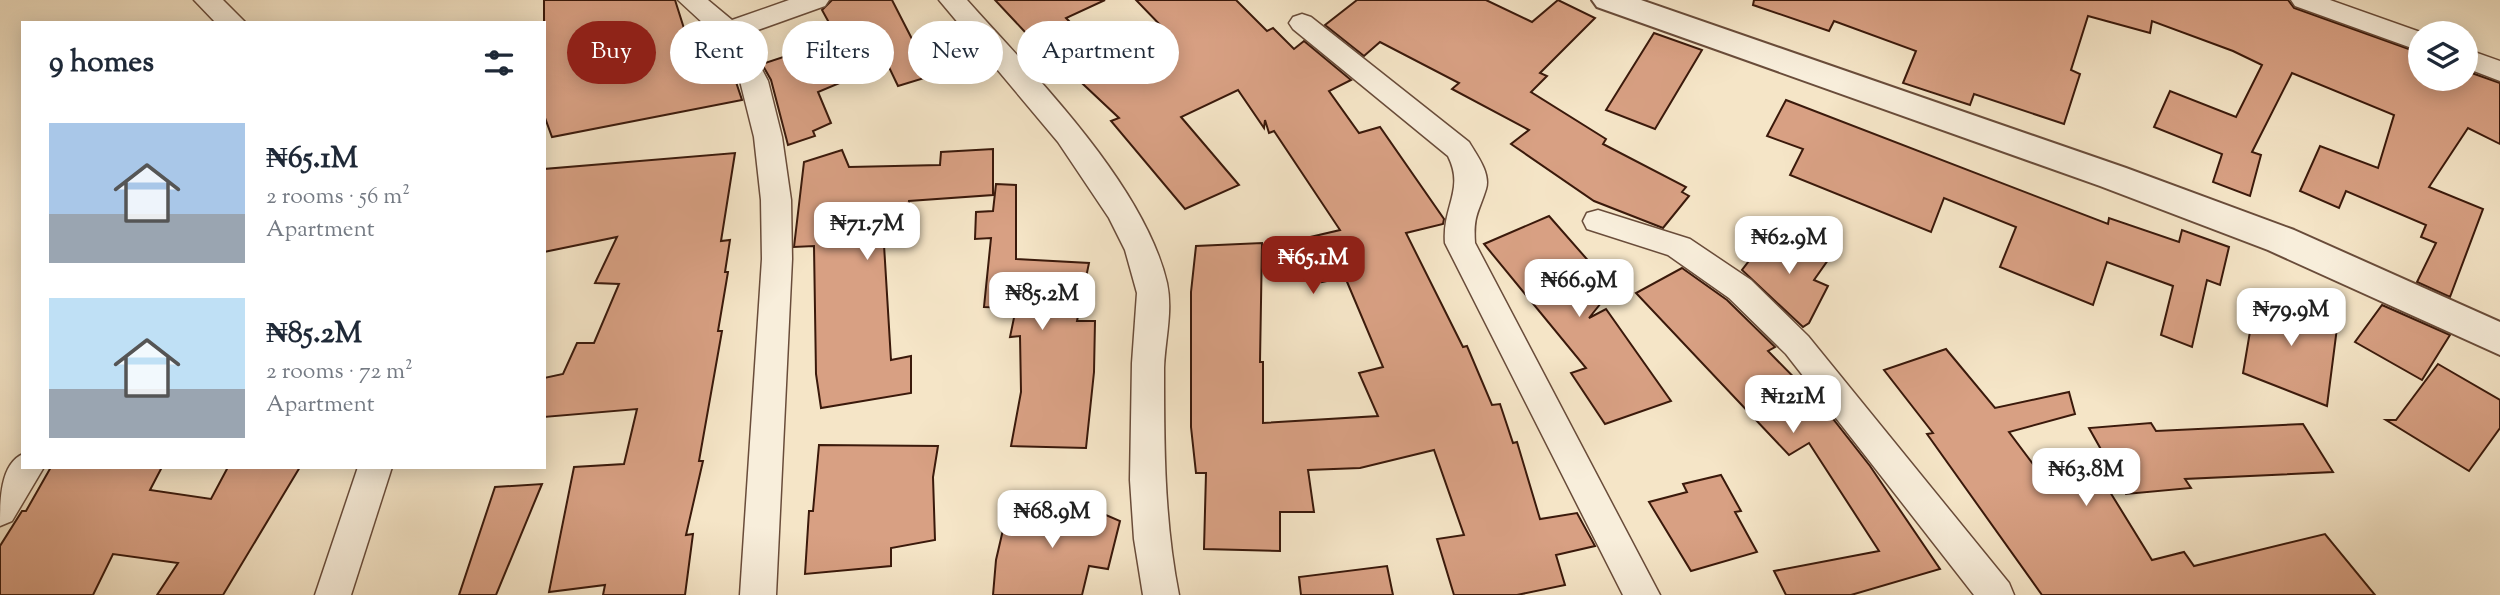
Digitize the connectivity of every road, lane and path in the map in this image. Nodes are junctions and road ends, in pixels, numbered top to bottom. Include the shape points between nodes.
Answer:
1 (207, 0) edge
2 (691, 0) edge
3 (816, 0) edge
4 (952, 0) edge
5 (1608, 0) edge
6 (2304, 0) edge
7 (231, 21) edge
8 (716, 21) edge
9 (756, 21) edge
10 (1302, 23) dead end
11 (2408, 38) edge
12 (2478, 63) edge
13 (2500, 72) edge
14 (755, 84) edge
15 (1598, 221) dead end
16 (2500, 340) edge
17 (26, 469) edge
18 (374, 469) edge
19 (0, 510) edge
20 (333, 595) edge
21 (758, 595) edge
22 (1161, 595) edge
23 (1642, 595) edge
24 (1996, 595) edge

1 - 7 street
2 - 8 street
3 - 9 street
4 - 22 street via 1069,139 1138,243 1152,284 1148,475
5 - 16 street via 2281,240
6 - 11 street
10 - 23 street via 1459,149 1470,170 1472,187 1458,222 1460,243
12 - 13 street
14 - 21 street via 768,137 777,259
15 - 24 street via 1679,247 1740,289 1797,345
17 - 19 street
18 - 20 street

